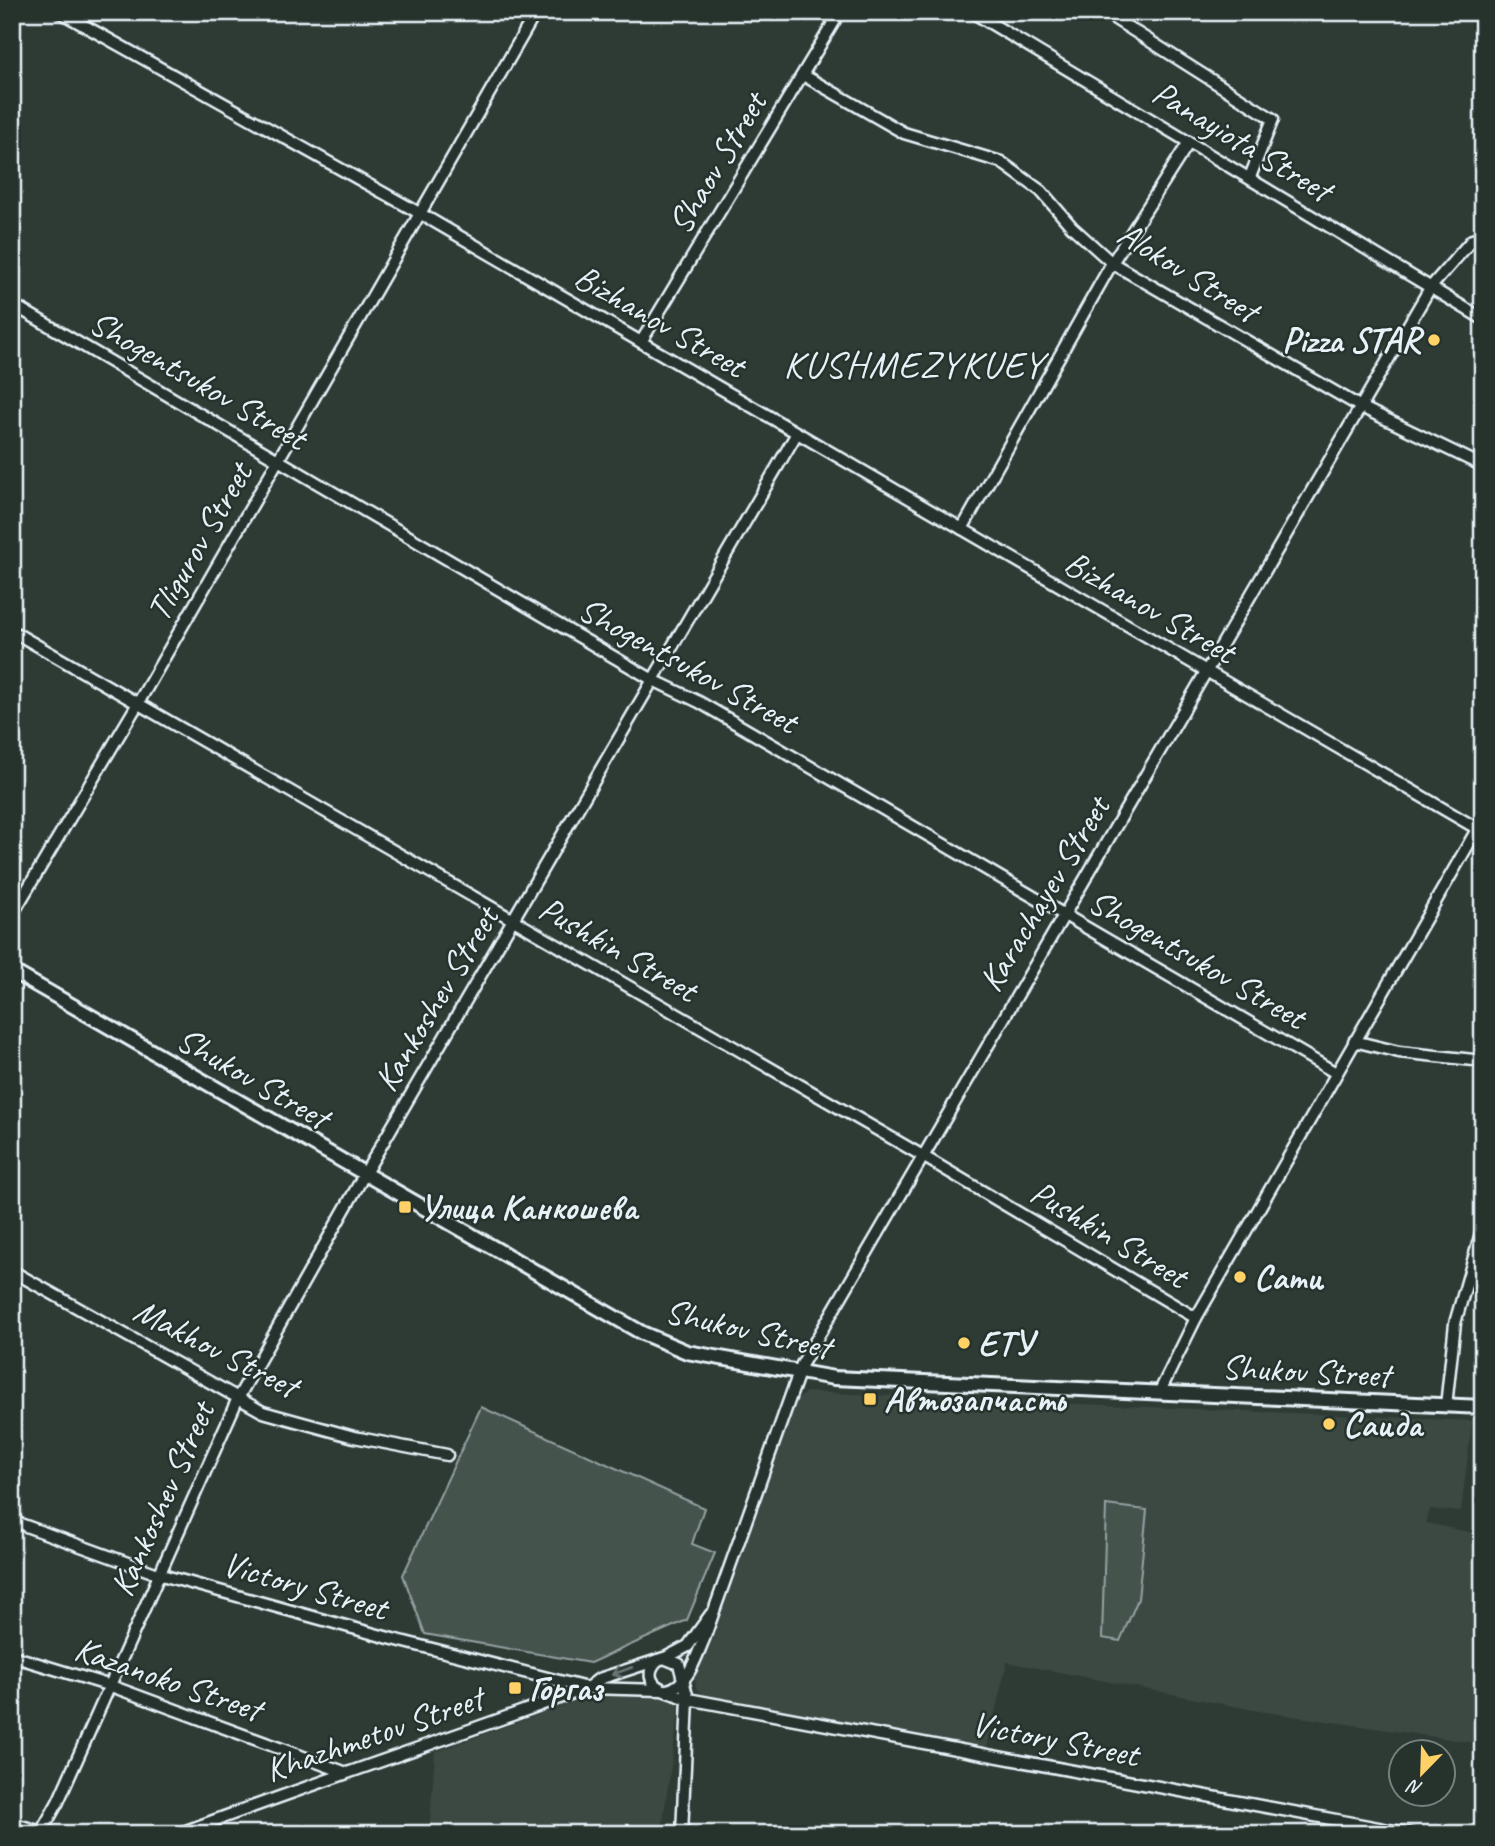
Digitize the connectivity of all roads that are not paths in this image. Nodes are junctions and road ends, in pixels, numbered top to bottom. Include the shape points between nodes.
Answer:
1 (60, 12) edge
2 (536, 12) edge
3 (840, 12) edge
4 (972, 12) edge
5 (999, 12) edge
6 (1104, 12) edge
7 (992, 23) junction
8 (803, 75) junction
9 (1189, 142) junction
10 (1250, 177) junction
11 (421, 214) junction
12 (1483, 237) edge
13 (1112, 263) junction
14 (1430, 288) junction
15 (12, 304) edge
16 (1483, 319) edge
17 (642, 342) junction
18 (1361, 407) junction
19 (797, 433) junction
20 (279, 459) junction
21 (1483, 466) edge
22 (962, 529) junction
23 (12, 631) edge
24 (1206, 673) junction
25 (653, 680) junction
26 (137, 705) junction
27 (1483, 819) edge
28 (1480, 830) edge
29 (1065, 914) junction
30 (12, 915) edge
31 (514, 922) junction
32 (12, 971) edge
33 (1354, 1041) junction
34 (1483, 1061) edge
35 (1336, 1073) junction
36 (921, 1155) junction
37 (364, 1175) junction
38 (1483, 1226) edge
39 (12, 1271) edge
40 (1196, 1318) junction
41 (797, 1373) junction
42 (1160, 1391) junction
43 (238, 1398) junction
44 (1446, 1406) junction
45 (1483, 1407) edge
46 (447, 1454) dead end
47 (12, 1521) edge
48 (158, 1574) junction
49 (711, 1613) junction
50 (12, 1656) edge
51 (662, 1659) junction
52 (681, 1680) junction
53 (111, 1686) junction
54 (587, 1688) junction
55 (664, 1690) junction
56 (688, 1699) junction
57 (344, 1772) junction
58 (12, 1823) edge
59 (42, 1833) edge
60 (178, 1834) edge
61 (682, 1834) edge
62 (1411, 1834) edge

1 - 11 street, Bizhanov Street
2 - 11 street, Tligurov Street
3 - 8 street, Shaov Street
4 - 7 street, Panayiota Street
5 - 7 street
6 - 10 street via 1273,119
7 - 9 street, Panayiota Street
8 - 13 street, Alokov Street via 904,132 1001,162 1041,191
8 - 17 street, Shaov Street
9 - 10 street, Panayiota Street
9 - 13 street
10 - 14 street, Panayiota Street
11 - 17 street, Bizhanov Street
11 - 20 street, Tligurov Street
12 - 14 street, Karachayev Street via 1472,240
13 - 18 street, Alokov Street
13 - 22 street
14 - 16 street, Panayiota Street
14 - 18 street, Karachayev Street
15 - 20 street, Shogentsukov Street
17 - 19 street, Bizhanov Street
18 - 21 street, Alokov Street
18 - 24 street, Karachayev Street
19 - 22 street, Bizhanov Street
19 - 25 street, Kankoshev Street
20 - 25 street, Shogentsukov Street
20 - 26 street, Tligurov Street
22 - 24 street, Bizhanov Street
23 - 26 street, Pushkin Street
24 - 28 street, Bizhanov Street
24 - 29 street, Karachayev Street
25 - 29 street, Shogentsukov Street via 699,702
25 - 31 street, Kankoshev Street
26 - 30 street, Tligurov Street
26 - 31 street, Pushkin Street
27 - 28 street
28 - 33 street
29 - 35 street, Shogentsukov Street
29 - 36 street, Karachayev Street
31 - 36 street, Pushkin Street
31 - 37 street, Kankoshev Street
32 - 37 main road, Shukov Street
33 - 34 street via 1399,1052
33 - 35 street
35 - 40 street
36 - 40 street, Pushkin Street
36 - 41 street, Karachayev Street
37 - 41 main road, Shukov Street via 642,1333 687,1352
37 - 43 street, Kankoshev Street
38 - 44 street via 1455,1324
39 - 43 street, Makhov Street
40 - 42 street
41 - 42 main road, Shukov Street
41 - 49 street, Karachayev Street
42 - 44 main road, Shukov Street
43 - 46 street, Makhov Street via 263,1412 354,1437
43 - 48 street, Kankoshev Street
44 - 45 main road, Shukov Street
47 - 48 street, Victory Street
48 - 53 street, Kankoshev Street
48 - 54 street, Victory Street
49 - 51 street, Khazhmetov Street via 688,1646
49 - 52 street via 693,1665
50 - 53 street, Kazanoko Street
51 - 52 street via 679,1664
51 -> 54 street, Khazhmetov Street via 599,1679
51 - 55 street via 652,1666 650,1676 654,1685
52 - 55 street
52 - 56 street
53 - 57 street, Kazanoko Street
53 - 59 street, Kankoshev Street
54 - 55 street
54 - 57 street, Khazhmetov Street
55 - 56 street, Victory Street
56 - 61 street
56 - 62 street, Victory Street
57 - 60 street, Khazhmetov Street
58 - 59 street

